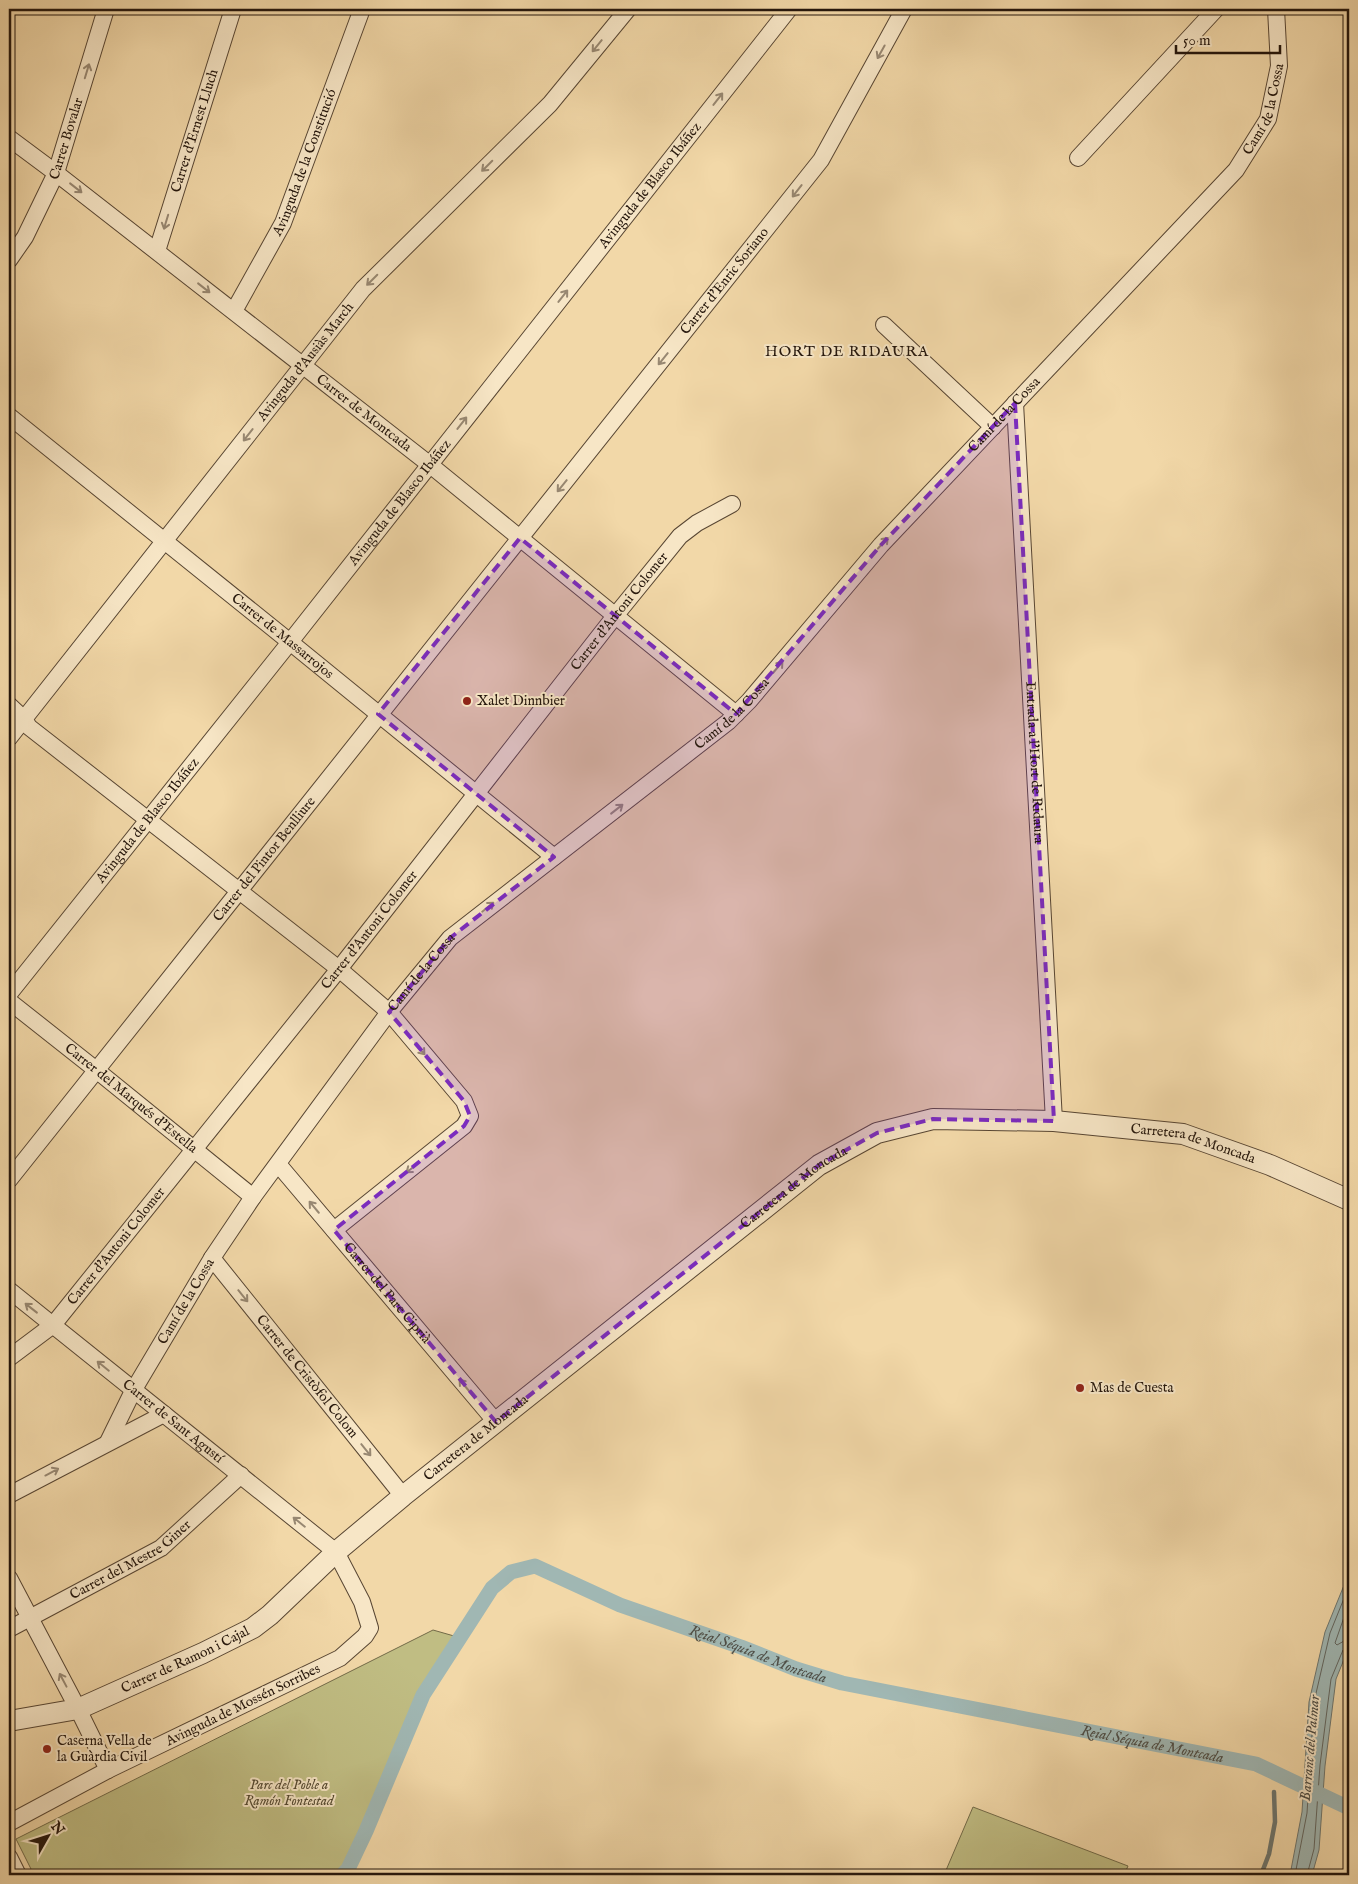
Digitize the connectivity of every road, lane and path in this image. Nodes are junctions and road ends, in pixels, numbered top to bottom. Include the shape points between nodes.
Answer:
1 (106, 9) edge
2 (233, 9) edge
3 (362, 9) edge
4 (627, 9) edge
5 (789, 9) edge
6 (904, 9) edge
7 (1216, 9) edge
8 (1276, 9) edge
9 (9, 138) edge
10 (1078, 158) dead end
11 (56, 173) junction
12 (157, 251) junction
13 (9, 260) edge
14 (234, 311) junction
15 (884, 325) dead end
16 (303, 365) junction
17 (1015, 403) junction
18 (9, 416) edge
19 (993, 427) junction
20 (430, 463) junction
21 (732, 504) dead end
22 (520, 538) junction
23 (164, 542) junction
24 (615, 616) junction
25 (290, 642) junction
26 (9, 705) edge
27 (378, 714) junction
28 (736, 714) junction
29 (24, 719) junction
30 (9, 738) edge
31 (476, 792) junction
32 (148, 820) junction
33 (554, 857) junction
34 (238, 891) junction
35 (339, 969) junction
36 (9, 994) edge
37 (9, 1002) edge
38 (389, 1012) junction
39 (96, 1069) junction
40 (1054, 1121) junction
41 (194, 1148) junction
42 (278, 1164) junction
43 (9, 1180) edge
44 (253, 1197) junction
45 (1349, 1200) edge
46 (334, 1230) junction
47 (212, 1258) junction
48 (9, 1290) edge
49 (53, 1325) junction
50 (9, 1358) edge
51 (133, 1391) junction
52 (164, 1414) junction
53 (496, 1422) junction
54 (108, 1442) junction
55 (241, 1475) junction
56 (9, 1495) edge
57 (403, 1496) junction
58 (336, 1552) junction
59 (9, 1578) edge
60 (30, 1618) junction
61 (9, 1629) edge
62 (78, 1709) junction
63 (9, 1721) edge
64 (108, 1770) junction
65 (9, 1823) edge
66 (9, 1857) edge
67 (18, 1875) edge

11 -> 1 street, Carrer Bovalar
2 -> 12 street, Carrer d'Ernest Lluch
3 - 14 street, Avinguda de la Constitució via 284,224
4 -> 16 street, Avinguda d'Ausiàs March via 550,104 363,289
20 -> 5 street, Avinguda de Blasco Ibáñez
6 -> 22 street, Carrer d'Enric Soriano via 821,160
7 - 10 street
8 - 17 street, Camí de la Cossa via 1279,66 1268,119 1236,170
9 - 11 street, Carrer de Montcada
11 -> 12 street, Carrer de Montcada
11 - 13 street, Carrer Bovalar via 25,238
12 -> 14 street, Carrer de Montcada
14 - 16 street, Carrer de Montcada
15 - 19 street
16 - 20 street, Carrer de Montcada
16 -> 23 street, Avinguda d'Ausiàs March
17 - 19 street, Camí de la Cossa
17 - 40 street, Entrada a l'Hort de Ridaura
18 - 23 street, Carrer de Massarrojos
28 -> 19 street, Camí de la Cossa via 881,546
20 - 22 street, Carrer de Montcada
20 - 25 street, Avinguda de Blasco Ibáñez
21 - 24 street, Carrer d'Antoni Colomer via 696,523 680,536
22 - 24 street, Carrer de Montcada
22 - 27 street, Carrer del Pintor Benlliure
23 - 25 street, Carrer de Massarrojos
23 - 29 street, Avinguda d'Ausiàs March
24 - 28 street, Carrer de Montcada
24 - 31 street, Carrer d'Antoni Colomer
25 - 27 street, Carrer de Massarrojos
25 - 32 street, Avinguda de Blasco Ibáñez
26 - 29 street
27 - 31 street, Carrer de Massarrojos
27 - 34 street, Carrer del Pintor Benlliure
33 -> 28 street, Camí de la Cossa
29 - 30 street, Avinguda d'Ausiàs March
29 - 32 street via 29,727
31 - 33 street, Carrer de Massarrojos
31 - 35 street, Carrer d'Antoni Colomer
32 - 34 street
32 - 36 street, Avinguda de Blasco Ibáñez
38 -> 33 street, Camí de la Cossa via 450,938
34 - 35 street
34 - 39 street, Carrer del Pintor Benlliure
35 - 38 street
35 - 41 street, Carrer d'Antoni Colomer
37 - 39 street, Carrer del Marqués d'Estella
38 - 42 street, Camí de la Cossa
38 -> 46 street via 464,1101 470,1116 464,1126
39 - 41 street, Carrer del Marqués d'Estella
39 - 43 street, Carrer del Pintor Benlliure
40 - 45 street, Carretera de Moncada via 1183,1134
40 - 53 street, Carretera de Moncada via 932,1118 877,1133 819,1165
41 - 44 street, Carrer del Marqués d'Estella
41 - 49 street, Carrer d'Antoni Colomer
42 - 44 street, Camí de la Cossa
46 -> 42 street, Carrer del Pare Ciprià
44 - 47 street, Camí de la Cossa
53 -> 46 street, Carrer del Pare Ciprià
47 - 51 street, Camí de la Cossa
47 -> 57 street, Carrer de Cristòfol Colom
49 -> 48 street, Carrer de Sant Agustí
49 - 50 street, Carrer d'Antoni Colomer
51 -> 49 street, Carrer de Sant Agustí
51 - 52 street, Carrer de Sant Agustí
51 - 54 street, Camí de la Cossa
52 - 54 street
52 - 55 street, Carrer de Sant Agustí
53 - 57 street, Carretera de Moncada
56 -> 54 street
58 -> 55 street, Carrer de Sant Agustí
55 - 60 street, Carrer del Mestre Giner via 161,1548
57 - 58 street, Carretera de Moncada
58 - 62 street, Carrer de Ramon i Cajal via 253,1628 203,1654
58 - 64 street, Avinguda de Mossén Sorribes via 362,1602 370,1628 355,1646 340,1658
59 - 60 street
60 - 61 street, Carrer del Mestre Giner
62 -> 60 street
62 - 63 street, Carrer de Ramon i Cajal
62 - 64 street
64 - 65 street, Avinguda de Mossén Sorribes
66 - 67 street

